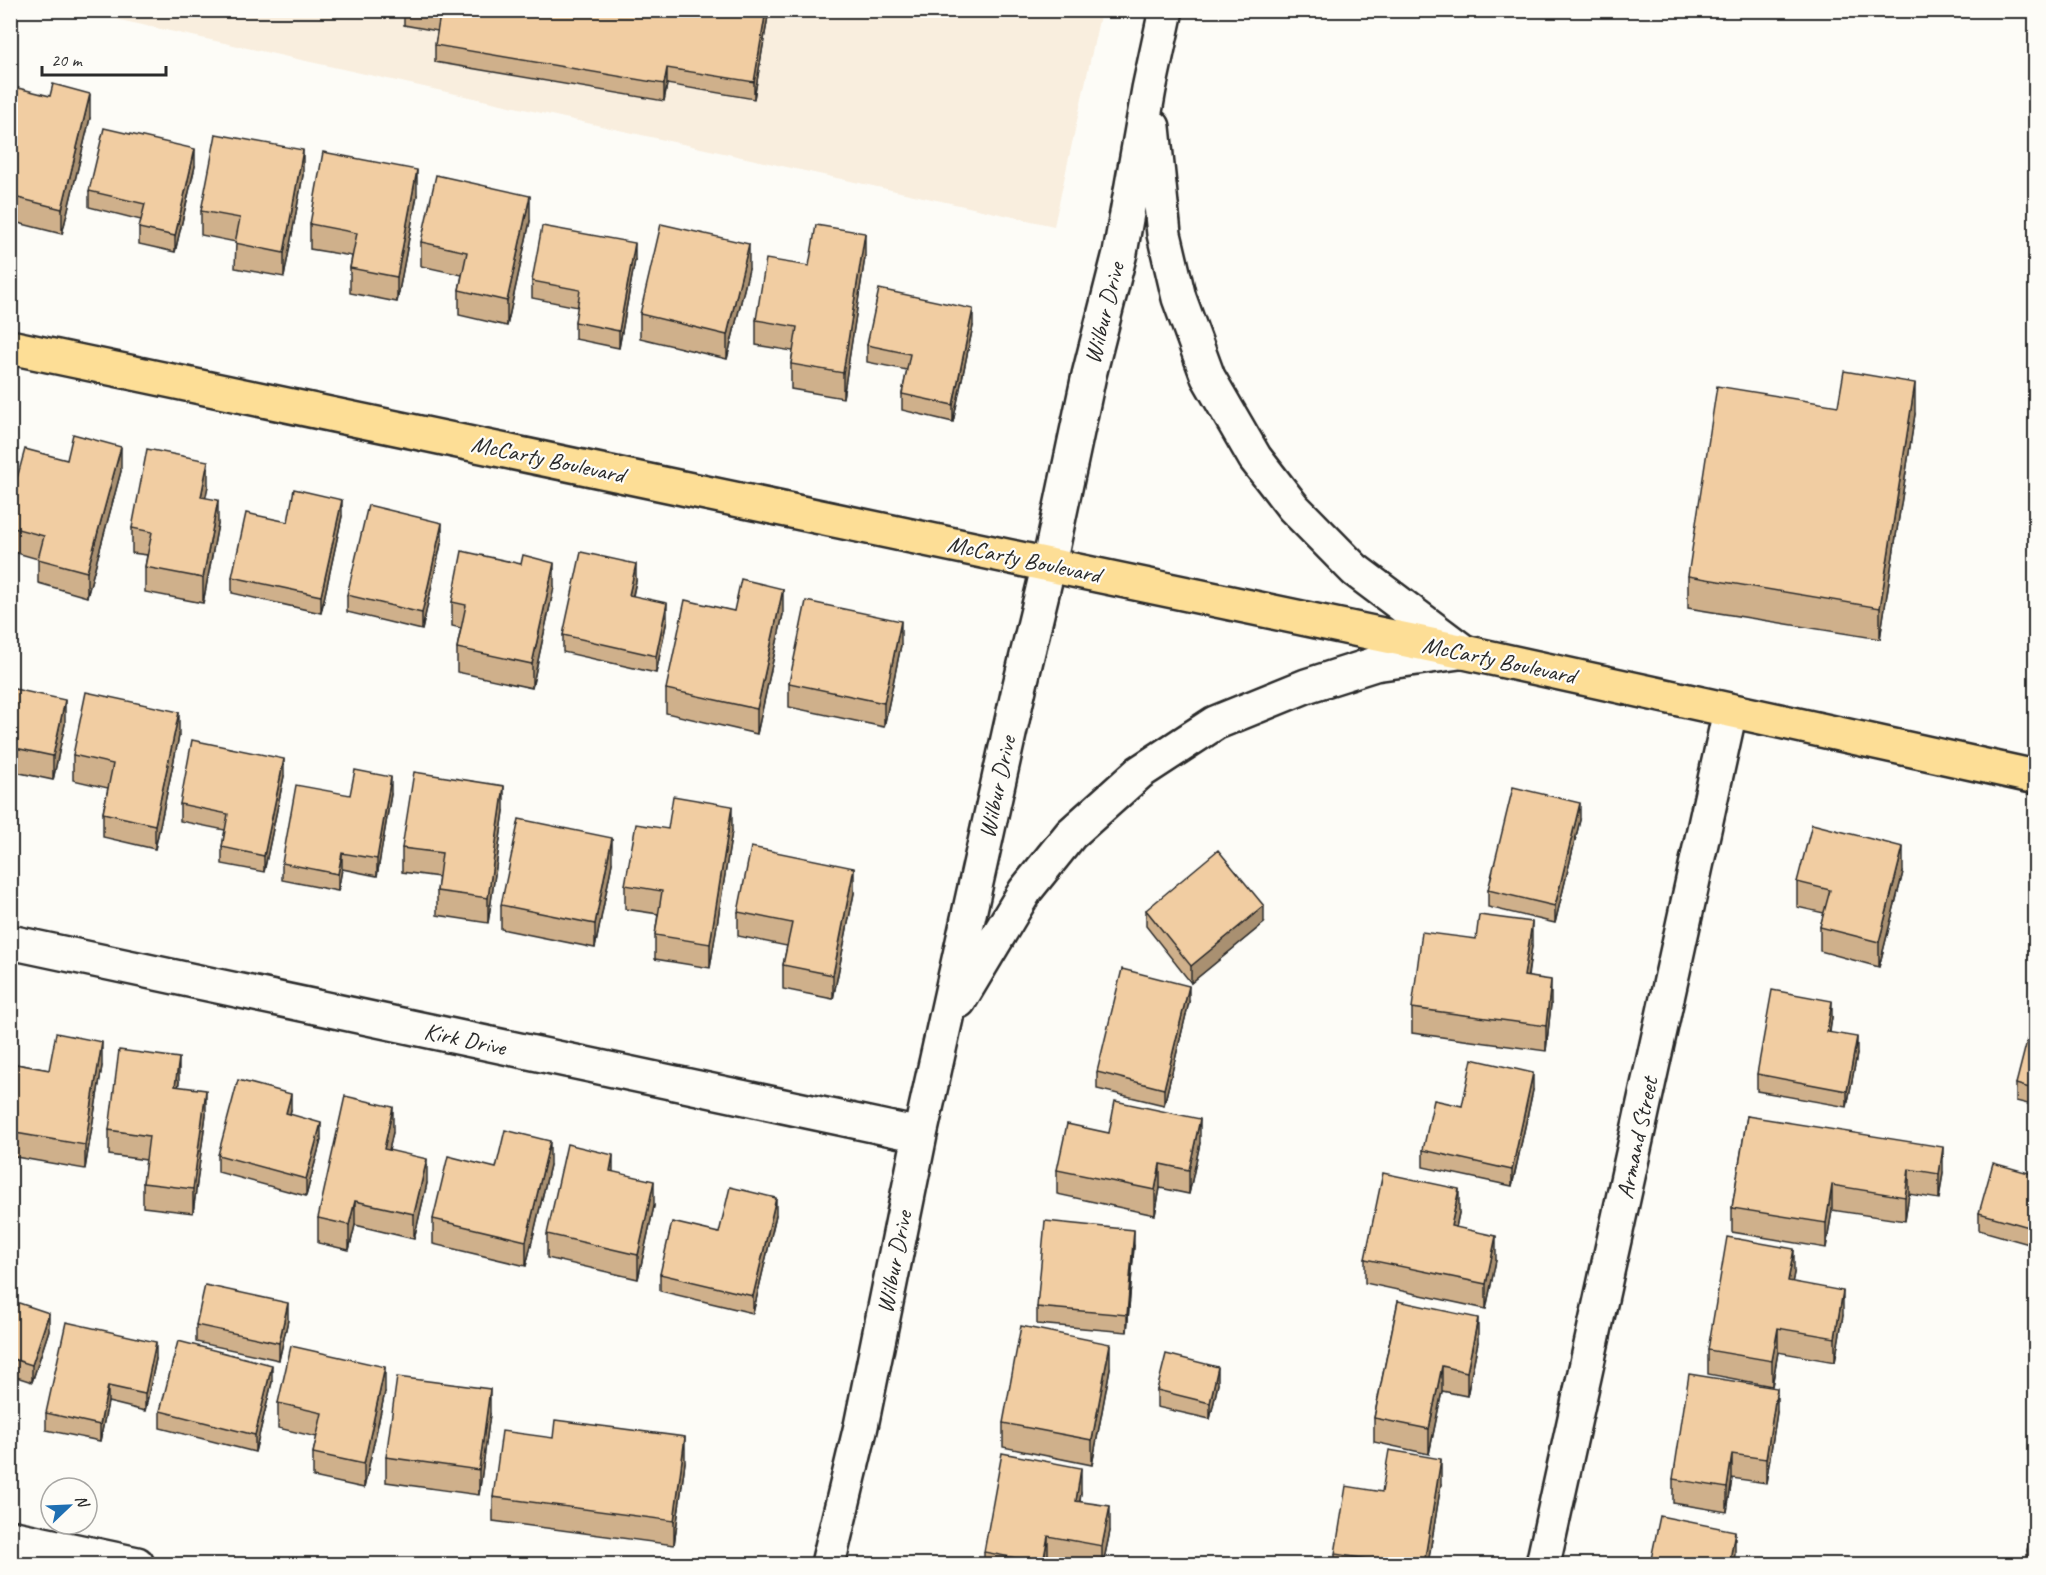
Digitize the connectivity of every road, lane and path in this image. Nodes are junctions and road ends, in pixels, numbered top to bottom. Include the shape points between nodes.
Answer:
1 (1166, 10) edge
2 (1149, 89) junction
3 (10, 347) edge
4 (1049, 564) junction
5 (1464, 652) junction
6 (1730, 711) junction
7 (2036, 777) edge
8 (10, 942) edge
9 (946, 1023) junction
10 (920, 1136) junction
11 (10, 1537) edge
12 (137, 1564) edge
13 (828, 1564) edge
14 (1544, 1564) edge

1 - 2 street, Wilbur Drive
2 - 4 street, Wilbur Drive via 1120,253 1089,375
2 - 5 street via 1164,234 1179,298 1208,377 1255,458 1293,507 1355,570
3 - 4 main road, McCarty Boulevard
4 - 5 main road, McCarty Boulevard
4 - 9 street, Wilbur Drive
5 - 6 main road, McCarty Boulevard
5 - 9 street via 1375,664 1306,686 1215,723 1140,772 1071,834 1025,891
6 - 7 main road, McCarty Boulevard
6 - 14 street, Armand Street
8 - 10 street, Kirk Drive
9 - 10 street, Wilbur Drive
10 - 13 street, Wilbur Drive via 861,1426
11 - 12 street

